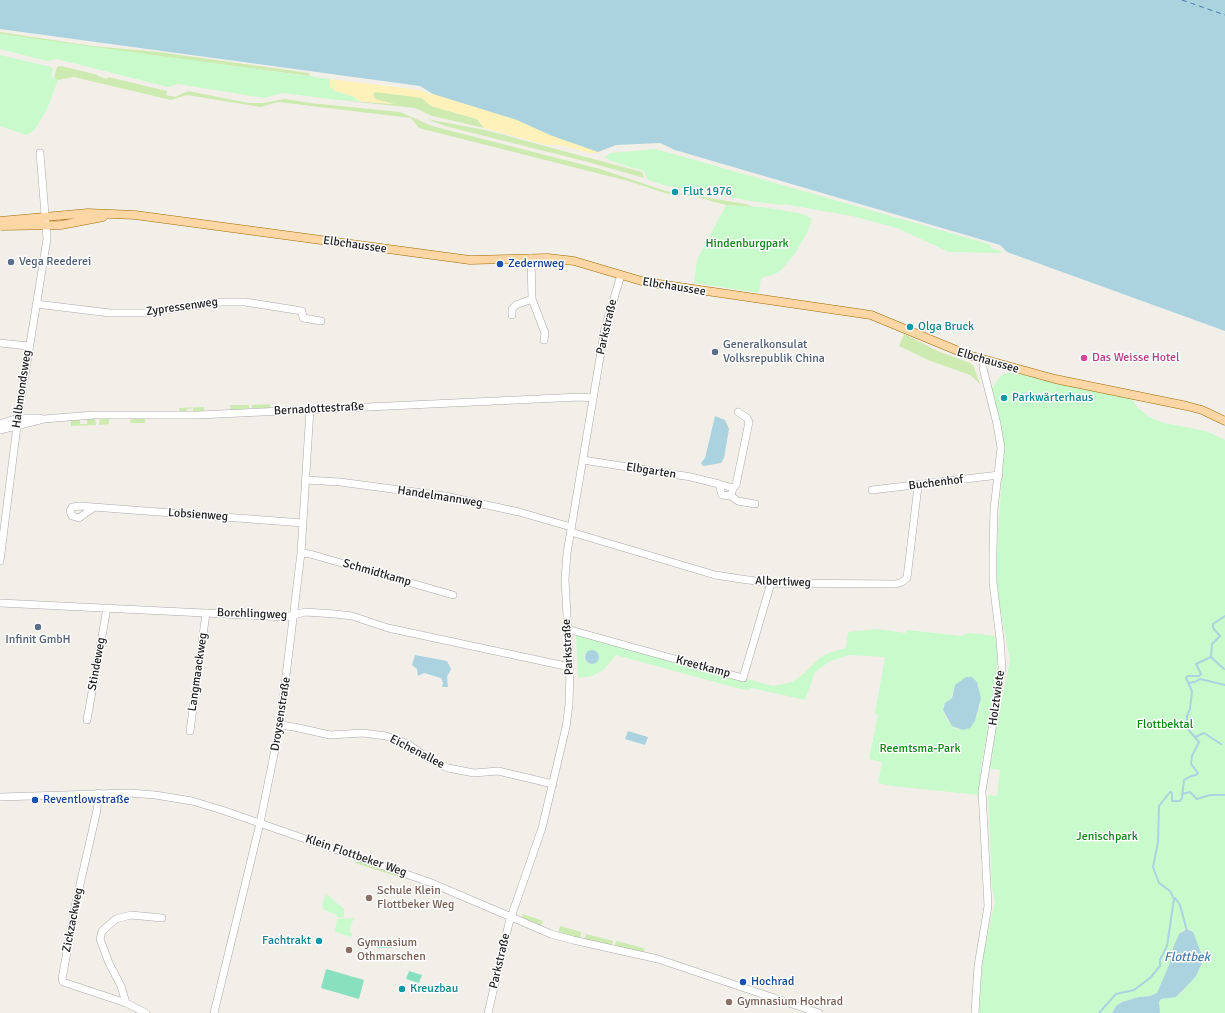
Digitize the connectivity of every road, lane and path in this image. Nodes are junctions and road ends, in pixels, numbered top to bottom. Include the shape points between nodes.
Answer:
1 (40, 153) dead end
2 (0, 221) edge
3 (47, 222) junction
4 (0, 226) edge
5 (531, 258) junction
6 (621, 275) junction
7 (532, 299) junction
8 (36, 304) junction
9 (512, 315) dead end
10 (321, 321) dead end
11 (544, 340) dead end
12 (0, 343) edge
13 (28, 346) junction
14 (983, 360) junction
15 (593, 398) junction
16 (310, 409) junction
17 (738, 412) dead end
18 (17, 421) junction
19 (1225, 421) edge
20 (0, 424) edge
21 (0, 430) edge
22 (582, 460) junction
23 (999, 475) junction
24 (306, 480) junction
25 (719, 484) junction
26 (918, 486) junction
27 (733, 488) junction
28 (872, 490) dead end
29 (731, 496) junction
30 (755, 504) dead end
31 (92, 508) dead end
32 (303, 523) junction
33 (571, 529) junction
34 (301, 553) junction
35 (0, 561) edge
36 (771, 583) junction
37 (453, 595) dead end
38 (0, 603) edge
39 (107, 608) junction
40 (206, 613) junction
41 (295, 615) junction
42 (567, 629) junction
43 (570, 666) junction
44 (87, 720) dead end
45 (280, 725) junction
46 (190, 730) dead end
47 (553, 784) junction
48 (98, 794) junction
49 (0, 797) edge
50 (260, 823) junction
51 (511, 917) junction
52 (162, 918) dead end
53 (126, 1003) junction
54 (146, 1013) edge
55 (214, 1013) edge
56 (488, 1013) edge
57 (819, 1013) edge
58 (975, 1013) edge

1 - 3 street, Halbmondsweg
2 - 3 main road, Elbchaussee
3 - 4 main road, Elbchaussee
3 - 5 main road, Elbchaussee via 88,213 135,215 448,258
3 - 8 street, Halbmondsweg
5 - 6 main road, Elbchaussee via 574,261
5 - 7 street
6 - 14 main road, Elbchaussee via 644,282 862,313 888,321 951,350
6 - 15 street, Parkstraße via 608,316
7 - 9 street via 516,305 512,309
7 - 11 street via 545,334
8 - 10 street, Zypressenweg via 110,313 144,313 221,302 245,302 302,311 303,318
8 - 13 street, Halbmondsweg
12 - 13 street
13 - 18 street, Halbmondsweg
14 - 19 main road, Elbchaussee via 1055,379 1187,406
14 - 23 street, Holztwiete via 982,368 1001,448
15 - 16 street, Bernadottestraße
15 - 22 street, Parkstraße
16 - 18 street, Bernadottestraße via 188,415 94,415 44,419 33,417
16 - 24 street, Droysenstraße
17 - 27 street via 749,422 736,485
18 - 20 street, Bernadottestraße
18 - 21 street, Bernadottestraße
18 - 35 street, Halbmondsweg
22 - 25 street, Elbgarten
22 - 33 street, Parkstraße
23 - 26 street, Buchenhof
23 - 58 street, Holztwiete via 994,509 993,576 1002,668 982,791 988,906 978,966
24 - 32 street, Droysenstraße
24 - 33 street, Handelmannweg via 445,496 519,512
25 - 27 street, Elbgarten
25 - 29 street via 722,495
26 - 28 street, Buchenhof
26 - 36 street, Albertiweg via 907,578 902,582
27 - 29 street
29 - 30 street via 738,501
31 - 32 street, Lobsienweg
32 - 34 street, Droysenstraße
33 - 36 street, Albertiweg via 715,575
33 - 42 street, Parkstraße via 565,579
34 - 37 street, Schmidtkamp
34 - 41 street, Droysenstraße
36 - 42 street, Kreetkamp via 743,678
38 - 39 street, Borchlingweg
39 - 40 street, Borchlingweg
39 - 44 street, Stindeweg
40 - 41 street, Borchlingweg via 286,617
40 - 46 street, Langmaackweg
41 - 43 street, Borchlingweg via 313,612 352,616 388,628
41 - 45 street, Droysenstraße
42 - 43 street, Parkstraße
43 - 47 street, Parkstraße via 570,705
45 - 47 street, Eichenallee via 330,735 386,736 401,741 428,759 448,768 474,774 498,771
45 - 50 street, Droysenstraße
47 - 51 street, Parkstraße via 538,840
48 - 49 street, Klein Flottbeker Weg
48 - 50 street, Klein Flottbeker Weg via 129,793 172,797
48 - 53 street, Zickzackweg via 97,810 62,979 63,982
50 - 51 street, Klein Flottbeker Weg via 429,882
50 - 55 street, Droysenstraße
51 - 56 street, Parkstraße
51 - 57 street, Klein Flottbeker Weg via 563,938 658,959
52 - 53 street via 131,915 116,919 102,931 100,939
53 - 54 street, Zickzackweg

